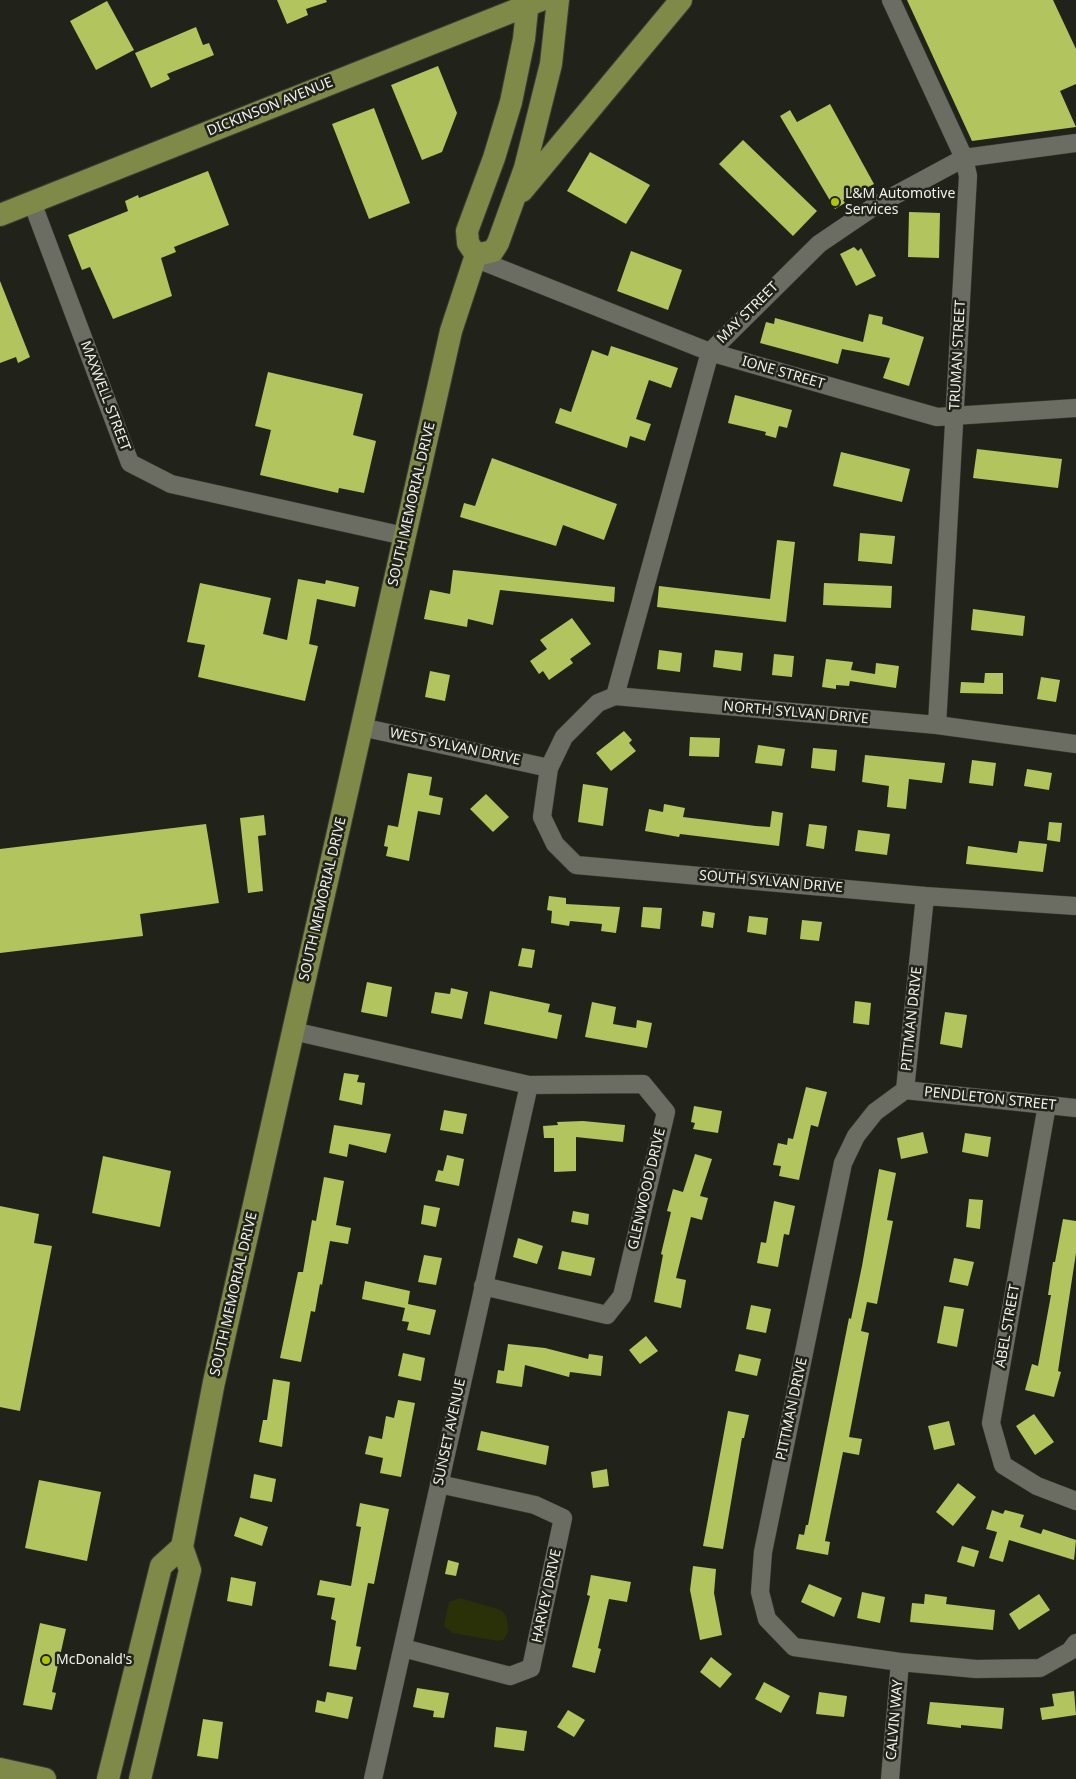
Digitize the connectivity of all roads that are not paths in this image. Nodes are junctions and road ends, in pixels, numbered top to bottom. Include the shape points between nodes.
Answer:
1 (558, 0) edge
2 (681, 0) edge
3 (891, 0) edge
4 (532, 2) edge
5 (1076, 143) edge
6 (964, 158) junction
7 (32, 202) junction
8 (513, 202) junction
9 (0, 214) edge
10 (475, 257) junction
11 (710, 352) junction
12 (1076, 408) edge
13 (954, 416) junction
14 (404, 536) junction
15 (615, 696) junction
16 (937, 725) junction
17 (361, 727) junction
18 (1076, 744) edge
19 (549, 768) junction
20 (924, 896) junction
21 (1076, 906) edge
22 (293, 1031) junction
23 (529, 1085) junction
24 (905, 1090) junction
25 (1046, 1105) junction
26 (1076, 1108) edge
27 (483, 1286) junction
28 (439, 1484) junction
29 (1076, 1501) edge
30 (182, 1547) junction
31 (1076, 1643) edge
32 (403, 1648) junction
33 (900, 1662) junction
34 (0, 1769) edge
35 (45, 1779) edge
36 (108, 1779) edge
37 (140, 1779) edge
38 (373, 1779) edge
39 (890, 1779) edge

1 - 8 main road via 544,99
2 - 8 main road
3 - 6 street, TRUMAN STREET
4 - 7 main road, DICKINSON AVENUE
4 - 10 main road via 509,111 467,231 468,243
5 - 6 street, MAY STREET
6 - 11 street, MAY STREET via 875,206 819,244
6 - 13 street, TRUMAN STREET via 968,176
7 - 9 main road, DICKINSON AVENUE
7 - 14 street, MAXWELL STREET via 130,463 170,484
8 - 10 main road via 493,251
10 - 11 street, IONE STREET
10 - 14 main road, SOUTH MEMORIAL DRIVE via 451,331
11 - 13 street, IONE STREET via 937,417
11 - 15 street, MAY STREET
12 - 13 street, IONE STREET
13 - 16 street, TRUMAN STREET
14 - 17 main road, SOUTH MEMORIAL DRIVE
15 - 16 street, NORTH SYLVAN DRIVE
15 - 19 street via 598,702 575,725 564,737
16 - 18 street, NORTH SYLVAN DRIVE
17 - 19 street, WEST SYLVAN DRIVE
17 - 22 main road, SOUTH MEMORIAL DRIVE
19 - 20 street, SOUTH SYLVAN DRIVE via 542,818 554,844 576,865
20 - 21 street, SOUTH SYLVAN DRIVE
20 - 24 street, PITTMAN DRIVE
22 - 23 street, GLENWOOD DRIVE
22 - 30 main road, SOUTH MEMORIAL DRIVE via 214,1382
23 - 27 street, SUNSET AVENUE
23 - 27 street, GLENWOOD DRIVE via 643,1084 666,1112 622,1296 607,1315
24 - 25 street, PENDLETON STREET
24 - 33 street, PITTMAN DRIVE via 875,1112 856,1136 843,1163 763,1552 760,1592 766,1618 794,1647
25 - 26 street, PENDLETON STREET
25 - 29 street, ABEL STREET via 991,1423 1003,1465 1037,1486
27 - 28 street, SUNSET AVENUE
28 - 32 street, SUNSET AVENUE
28 - 32 street, HARVEY DRIVE via 535,1506 563,1518 531,1668 510,1676
30 - 36 main road via 161,1566
30 - 37 main road, SOUTH MEMORIAL DRIVE via 190,1570
31 - 33 street, PITTMAN DRIVE via 1070,1651 1040,1668 976,1669
32 - 38 street, SUNSET AVENUE
33 - 39 street, CALVIN WAY
34 - 35 main road

